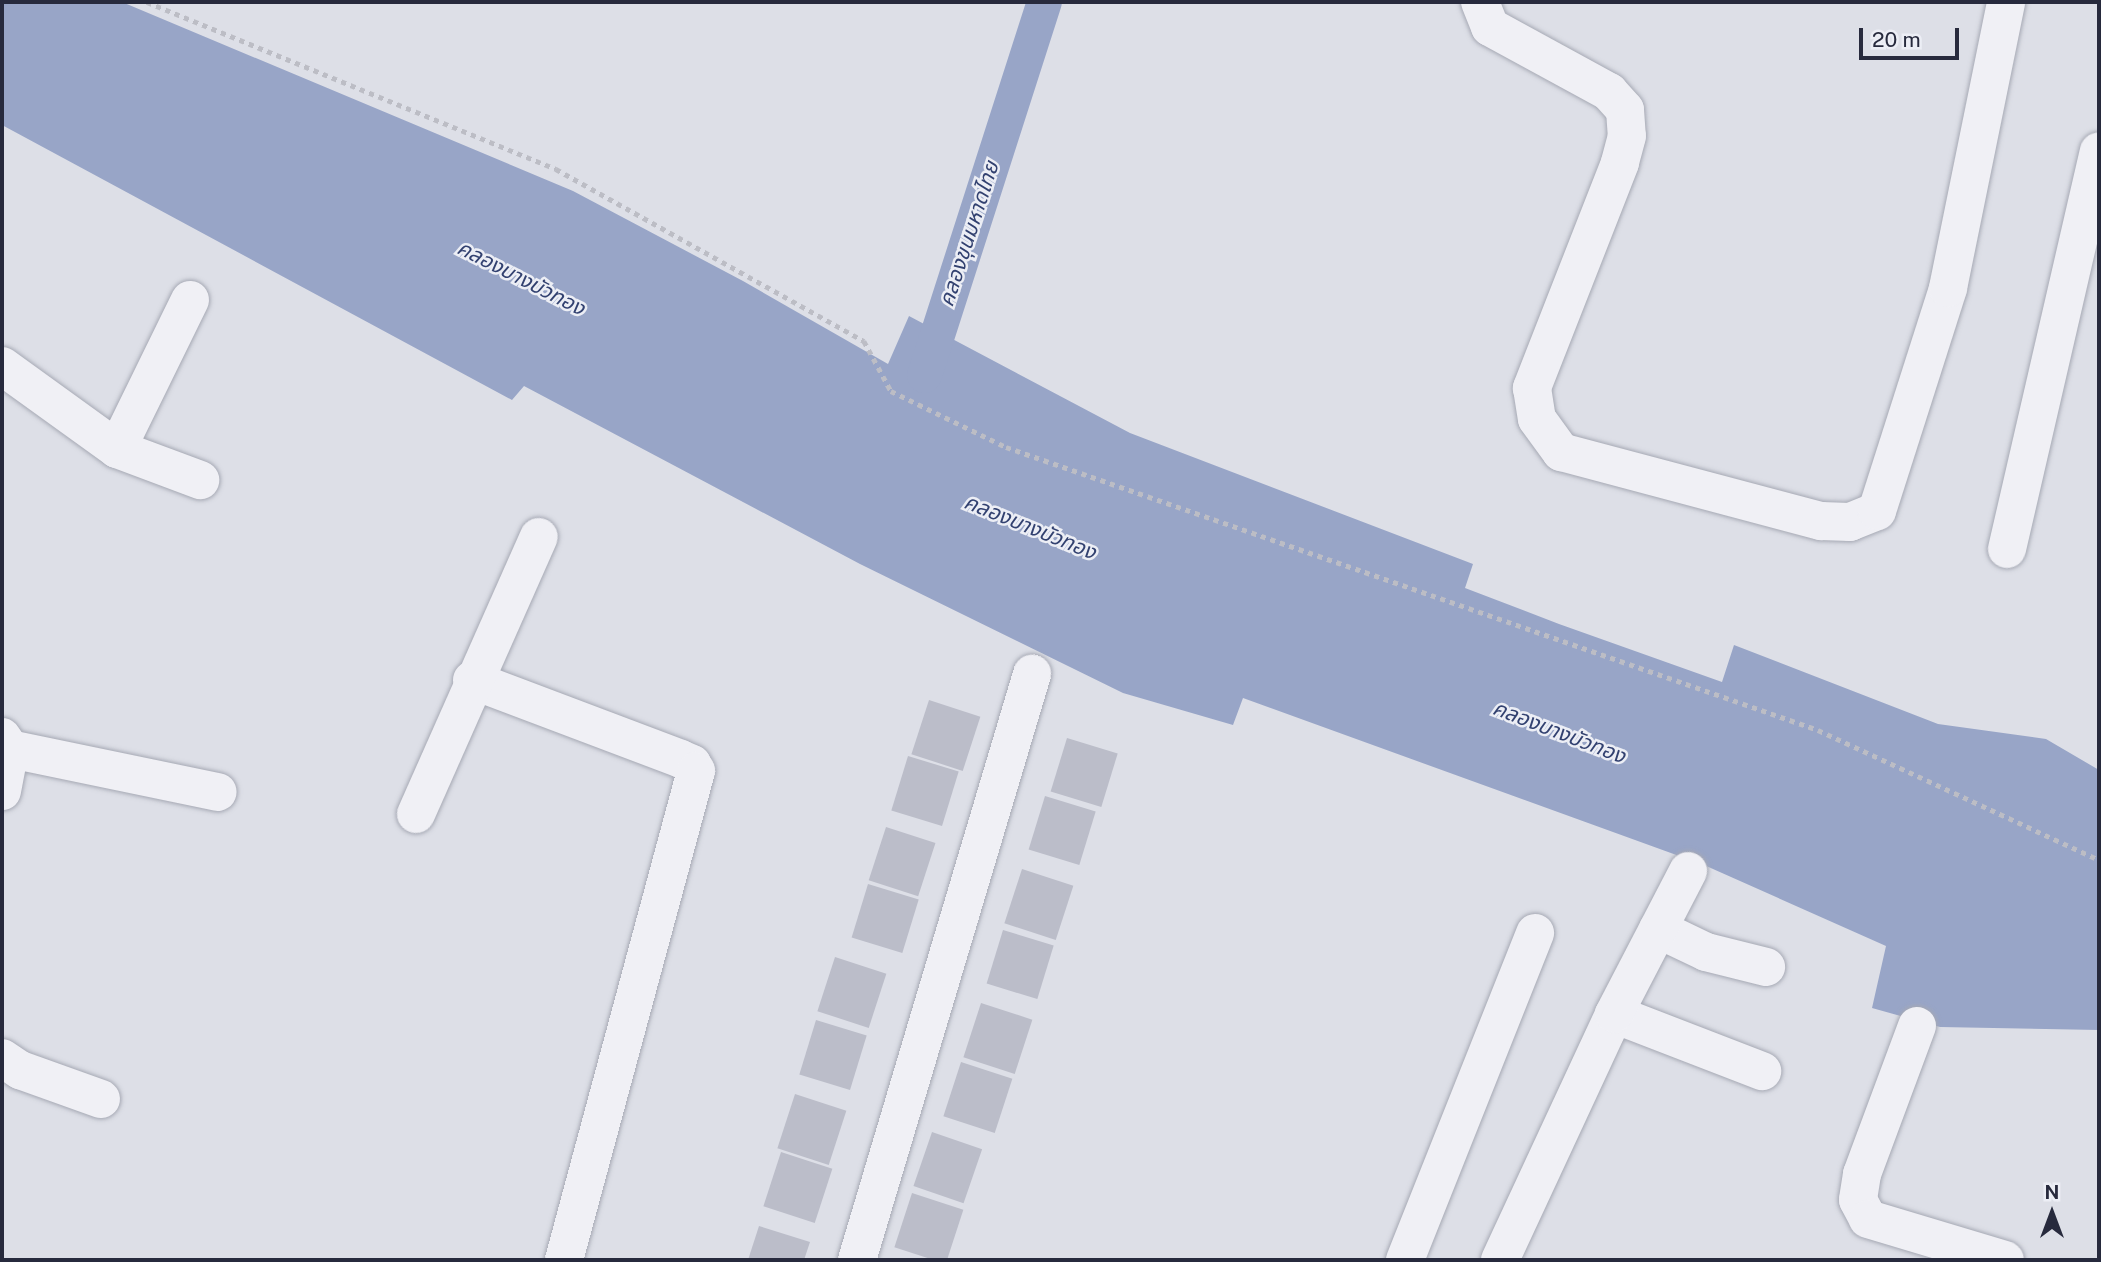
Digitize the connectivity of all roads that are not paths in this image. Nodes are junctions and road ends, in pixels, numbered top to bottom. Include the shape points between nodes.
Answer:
1 (1480, 2) edge
2 (2006, 2) edge
3 (2099, 152) edge
4 (190, 300) dead end
5 (2, 366) edge
6 (117, 449) junction
7 (200, 480) dead end
8 (539, 537) dead end
9 (2007, 549) dead end
10 (1032, 674) dead end
11 (472, 680) junction
12 (6, 743) edge
13 (2, 791) edge
14 (218, 792) dead end
15 (416, 814) dead end
16 (1688, 871) dead end
17 (1658, 929) junction
18 (1535, 933) dead end
19 (1766, 967) dead end
20 (1614, 1014) junction
21 (1917, 1027) dead end
22 (2, 1058) edge
23 (1762, 1071) dead end
24 (101, 1099) dead end
25 (564, 1260) edge
26 (857, 1260) edge
27 (1405, 1260) edge
28 (1500, 1260) edge
29 (2005, 1260) edge

1 - 2 street via 1490,26 1609,92 1625,110 1627,136 1620,163 1532,388 1537,419 1561,452 1821,521 1850,522 1877,511 1948,288
3 - 9 street
4 - 6 street
5 - 6 street
6 - 7 street
8 - 11 street
10 - 26 street
11 - 15 street
11 - 25 street via 681,759 696,771
12 - 13 street
12 - 14 street
16 - 17 street
17 - 19 street via 1706,952
17 - 20 street
18 - 27 street
20 - 23 street
20 - 28 street
21 - 29 street via 1862,1174 1858,1200 1868,1219
22 - 24 street via 20,1070

